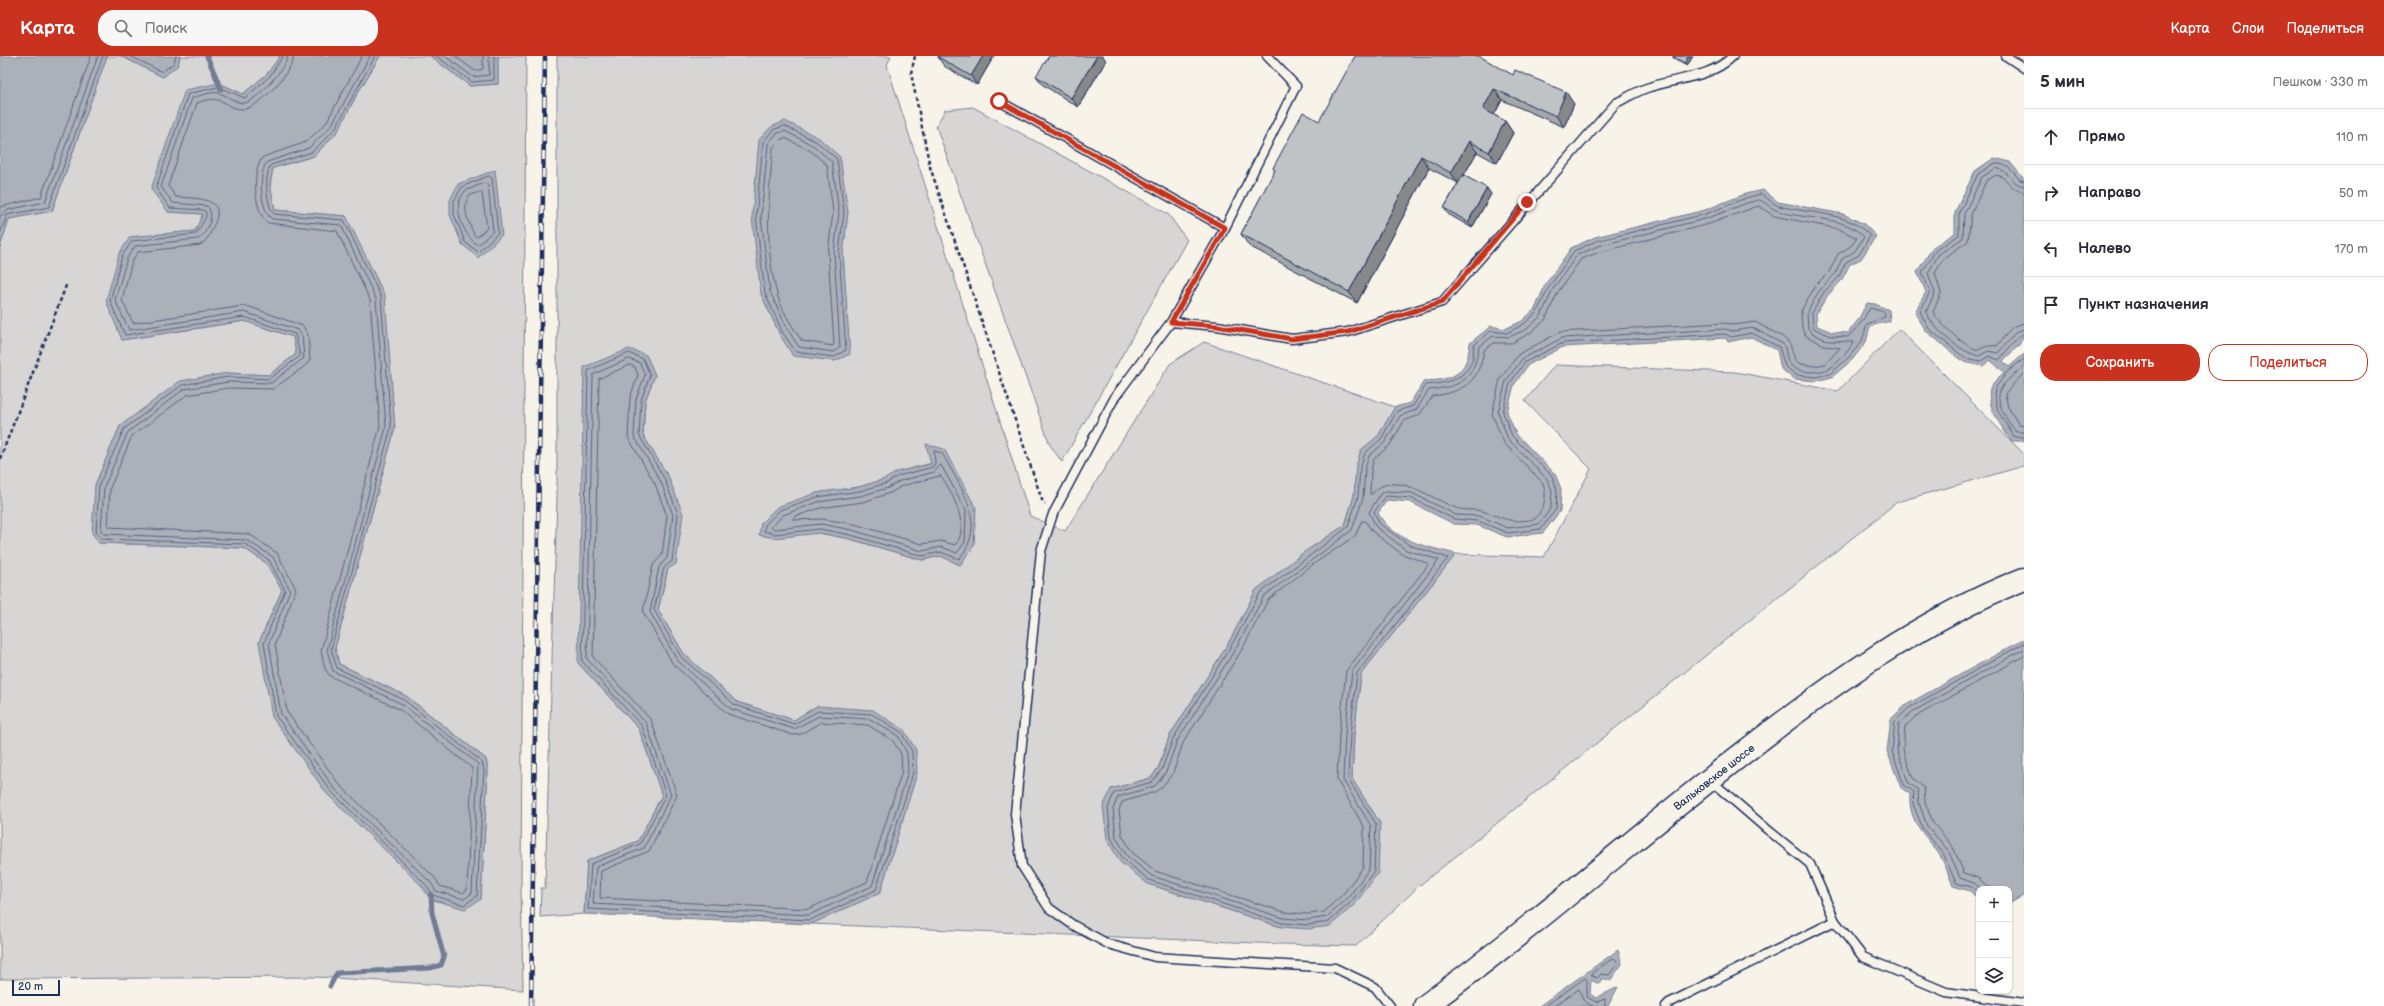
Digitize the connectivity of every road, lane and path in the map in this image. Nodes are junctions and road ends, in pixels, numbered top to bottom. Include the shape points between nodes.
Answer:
1 (915, 56) edge
2 (1268, 56) edge
3 (1733, 56) edge
4 (2006, 56) edge
5 (2024, 68) edge
6 (999, 101) dead end
7 (1225, 228) junction
8 (67, 283) dead end
9 (1171, 322) junction
10 (0, 459) edge
11 (1053, 514) junction
12 (2024, 579) edge
13 (1710, 779) junction
14 (1835, 921) junction
15 (2024, 1002) edge
16 (1390, 1006) edge
17 (1425, 1006) edge
18 (1666, 1006) edge

1 - 11 path via 911,73 930,167 1042,500
2 - 7 lane via 1296,86
3 - 9 lane via 1727,62 1692,78 1649,87 1616,103 1442,302 1348,332 1292,339 1217,326
4 - 5 lane
6 - 7 lane
7 - 9 lane
8 - 10 path
9 - 11 lane via 1115,398
11 - 16 lane via 1041,551 1015,814 1022,866 1049,908 1073,925 1108,944 1155,957 1335,968 1374,987
12 - 13 main road, Вальковское шоссе via 1982,595 1918,630 1849,674
13 - 14 lane via 1810,864
13 - 17 main road, Вальковское шоссе via 1484,963
14 - 15 lane via 1863,957 1946,992
14 - 18 lane via 1669,1002

